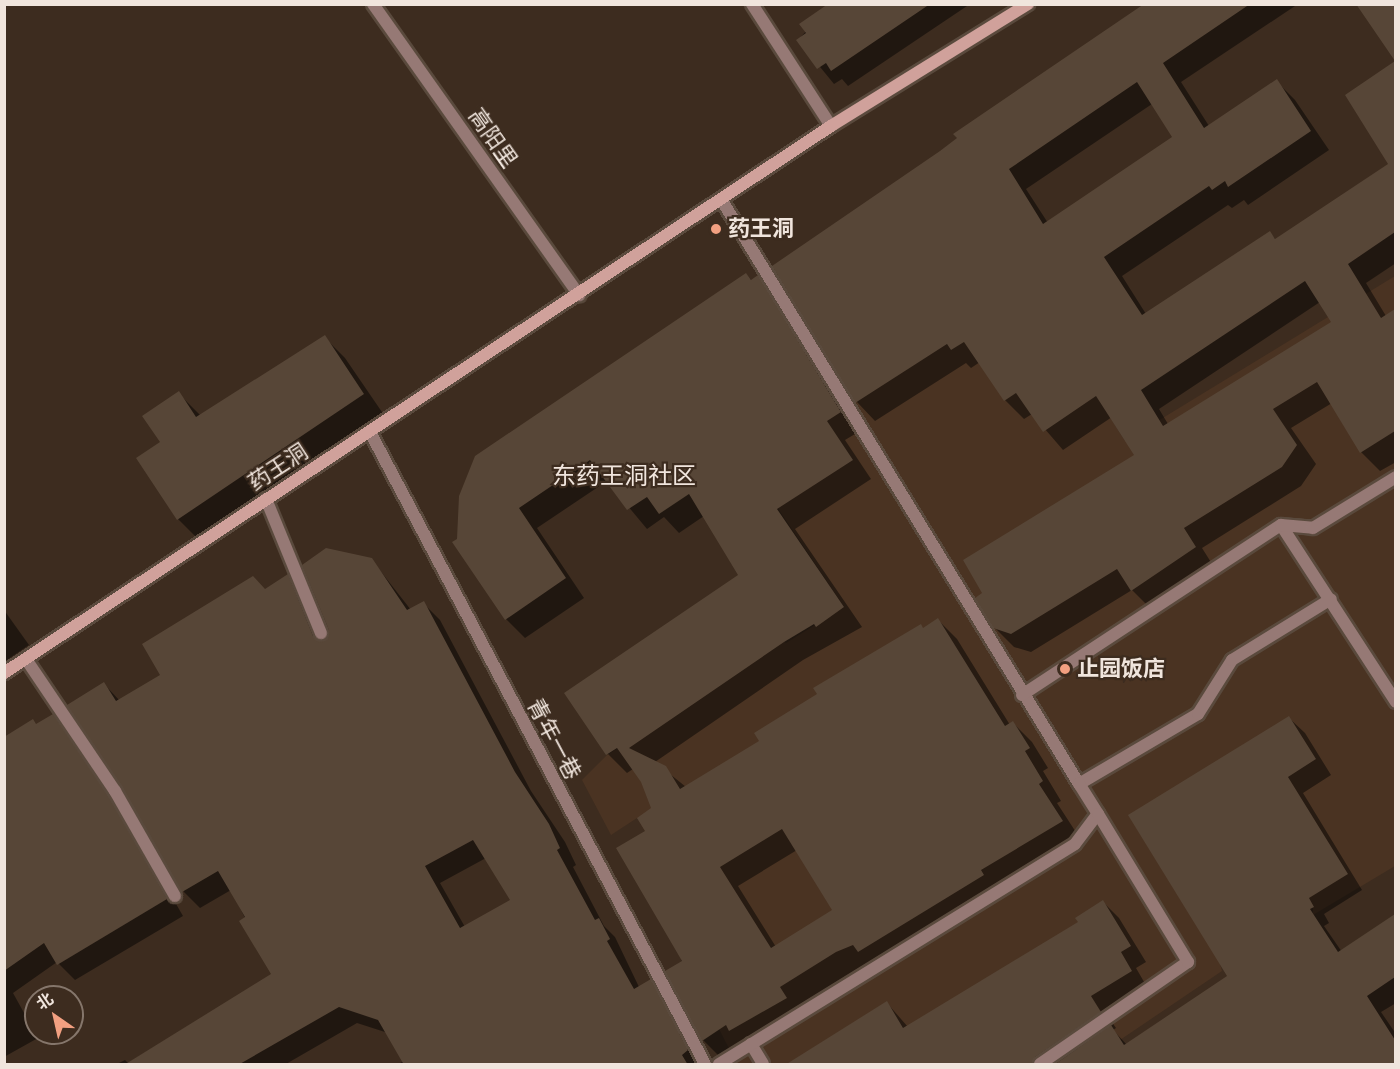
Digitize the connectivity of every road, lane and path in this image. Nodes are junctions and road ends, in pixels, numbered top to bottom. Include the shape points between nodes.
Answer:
1 (373, 4) edge
2 (752, 4) edge
3 (1028, 4) edge
4 (831, 126) junction
5 (721, 200) junction
6 (579, 295) junction
7 (370, 432) junction
8 (1395, 477) edge
9 (266, 500) junction
10 (1281, 525) junction
11 (1331, 599) junction
12 (321, 633) dead end
13 (26, 659) junction
14 (4, 673) edge
15 (1022, 695) junction
16 (1395, 702) edge
17 (1079, 784) junction
18 (1098, 814) junction
19 (175, 896) dead end
20 (751, 1044) junction
21 (705, 1065) edge
22 (719, 1065) edge
23 (763, 1065) edge
24 (1040, 1065) edge

1 - 6 street, 高阳里
2 - 4 street
3 - 4 street, 药王洞
4 - 5 street, 药王洞
5 - 6 street, 药王洞
5 - 15 street
6 - 7 street, 药王洞
7 - 9 street, 药王洞
7 - 21 street, 青年一巷
8 - 10 street via 1313,528
9 - 12 street
9 - 13 street, 药王洞
10 - 11 street
10 - 15 street
11 - 16 street
11 - 17 street via 1232,660 1198,714
13 - 14 street, 药王洞
13 - 19 street via 115,791
15 - 17 street
17 - 18 street
18 - 20 street via 1075,844
18 - 24 street via 1188,962
20 - 22 street
20 - 23 street

